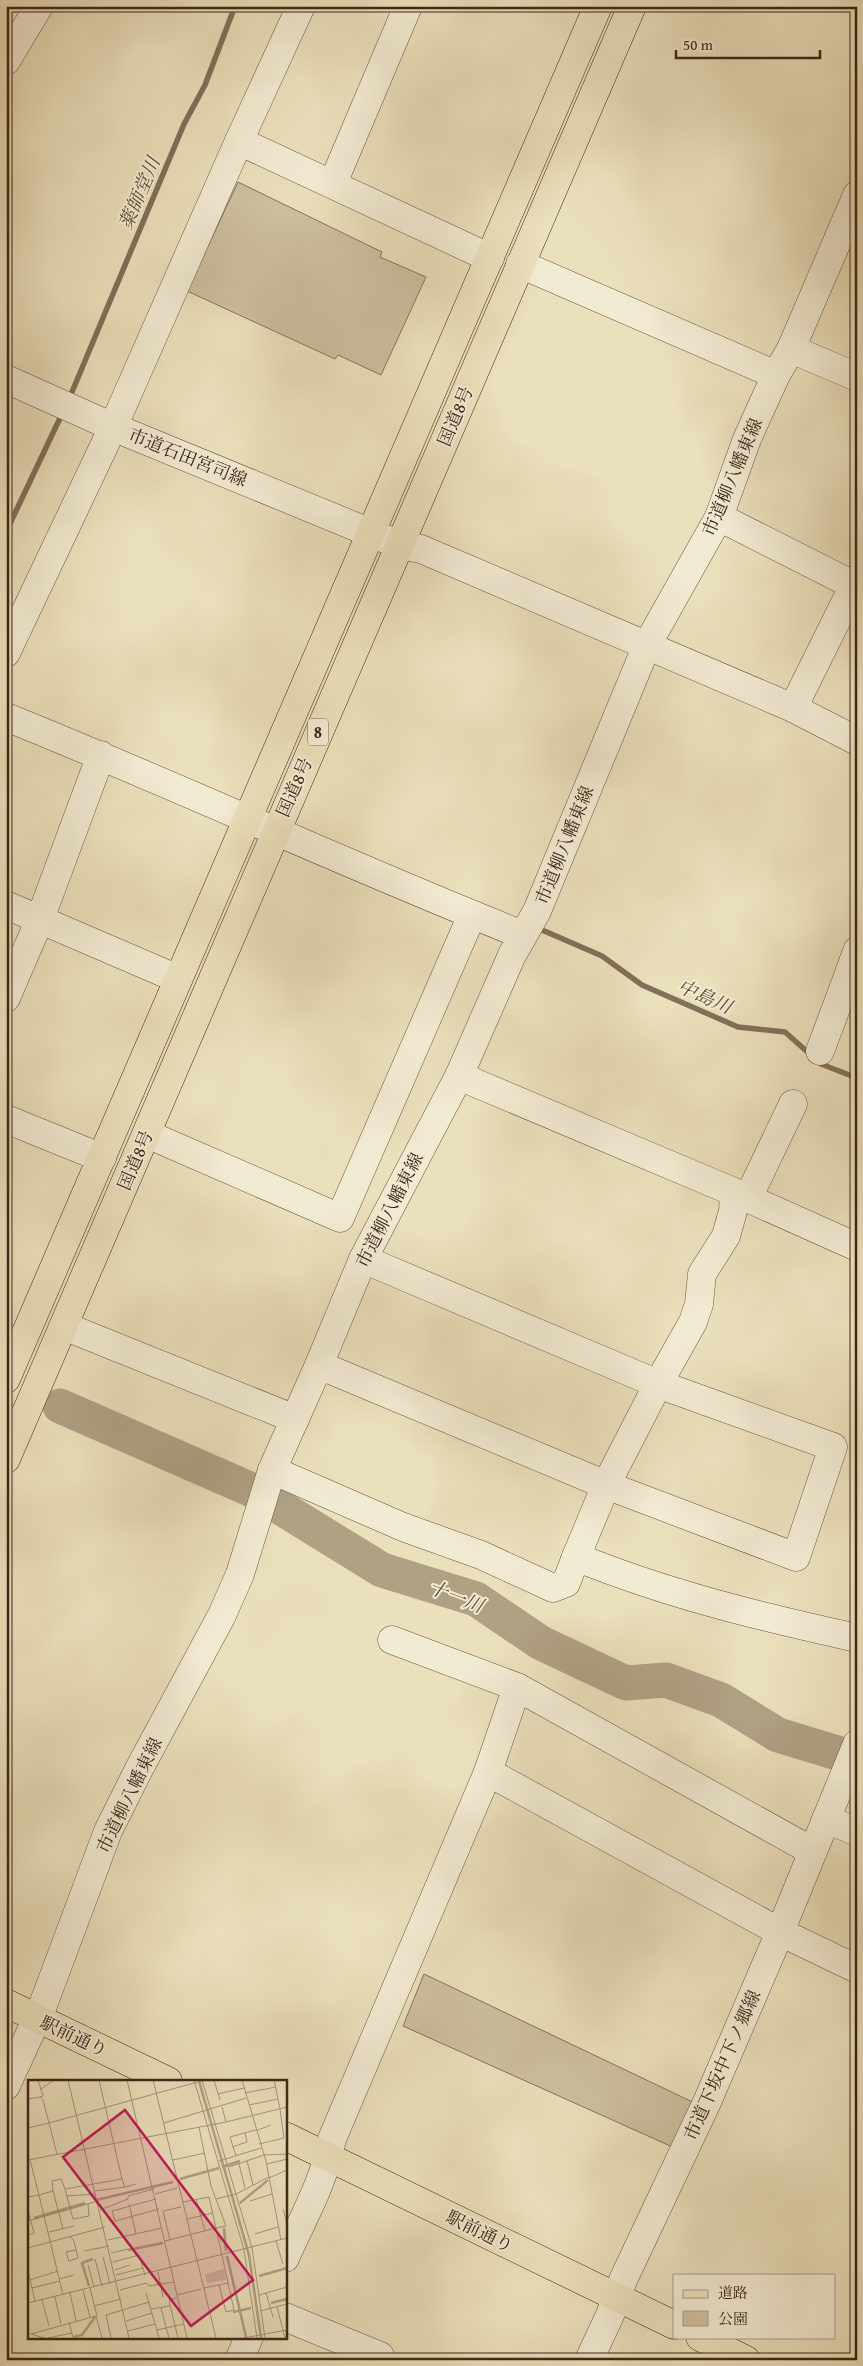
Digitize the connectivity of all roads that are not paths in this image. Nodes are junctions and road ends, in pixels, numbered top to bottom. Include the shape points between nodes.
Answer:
1 (38, 6) edge
2 (301, 6) edge
3 (408, 6) edge
4 (598, 6) edge
5 (632, 6) edge
6 (6, 61) edge
7 (239, 141) junction
8 (333, 183) junction
9 (857, 196) edge
10 (490, 258) junction
11 (520, 264) junction
12 (790, 349) junction
13 (776, 375) junction
14 (857, 377) edge
15 (6, 379) edge
16 (113, 427) junction
17 (719, 516) junction
18 (370, 532) junction
19 (400, 545) junction
20 (856, 584) edge
21 (646, 645) junction
22 (6, 653) edge
23 (794, 708) junction
24 (6, 717) edge
25 (857, 741) edge
26 (101, 755) junction
27 (248, 820) junction
28 (275, 832) junction
29 (6, 905) edge
30 (472, 915) junction
31 (40, 919) junction
32 (522, 935) junction
33 (857, 951) edge
34 (178, 978) junction
35 (850, 990) edge
36 (6, 998) edge
37 (820, 1052) dead end
38 (459, 1076) junction
39 (794, 1104) dead end
40 (6, 1119) edge
41 (146, 1134) junction
42 (102, 1158) junction
43 (741, 1195) junction
44 (857, 1247) edge
45 (363, 1259) junction
46 (64, 1326) junction
47 (319, 1365) junction
48 (6, 1379) edge
49 (658, 1384) junction
50 (295, 1419) junction
51 (6, 1459) edge
52 (606, 1485) junction
53 (266, 1490) junction
54 (576, 1558) junction
55 (857, 1638) edge
56 (392, 1640) dead end
57 (517, 1687) junction
58 (853, 1754) edge
59 (488, 1772) junction
60 (826, 1819) junction
61 (857, 1832) edge
62 (812, 1851) junction
63 (780, 1932) junction
64 (857, 1969) edge
65 (6, 2003) edge
66 (37, 2019) junction
67 (166, 2080) edge
68 (6, 2086) edge
69 (286, 2136) edge
70 (329, 2157) junction
71 (286, 2256) edge
72 (617, 2297) junction
73 (286, 2316) edge
74 (673, 2325) edge
75 (249, 2338) edge
76 (702, 2338) edge
77 (239, 2360) edge
78 (379, 2360) edge
79 (589, 2360) edge
80 (746, 2360) edge

1 - 6 street
2 - 7 street
3 - 8 street
4 - 10 main road, 国道8号 / 8
5 - 11 main road, 国道8号 / 8
7 - 8 street
7 - 16 street
8 - 10 street
9 - 12 street, 市道柳八幡東線
10 - 18 main road, 国道8号 / 8
11 - 13 street
11 - 19 main road, 国道8号 / 8
12 - 13 street, 市道柳八幡東線
12 - 14 street
13 - 17 street, 市道柳八幡東線 via 747,439
15 - 16 street, 市道石田宮司線
16 - 18 street, 市道石田宮司線
16 - 22 street
17 - 20 street
17 - 21 street, 市道柳八幡東線
18 - 19 street, 市道石田宮司線
18 - 27 main road, 国道8号 / 8
19 - 21 street, 市道石田宮司線 via 421,549
19 - 28 main road, 国道8号 / 8
20 - 23 street
21 - 23 street, 市道石田宮司線
21 - 32 street, 市道柳八幡東線 via 537,912
23 - 25 street, 市道石田宮司線
24 - 26 street
26 - 27 street
26 - 31 street
27 - 28 street
27 - 34 main road, 国道8号 / 8
28 - 30 street
28 - 41 main road, 国道8号 / 8
29 - 31 street
30 - 32 street
30 - 41 street via 340,1218
31 - 34 street
31 - 36 street
32 - 38 street, 市道柳八幡東線
33 - 35 street
34 - 42 main road, 国道8号 / 8
35 - 37 street
38 - 43 street
38 - 45 street, 市道柳八幡東線
39 - 43 street
40 - 42 street
41 - 46 main road, 国道8号 / 8
42 - 48 main road, 国道8号 / 8
43 - 44 street
43 - 49 street via 726,1236 702,1274 699,1304 693,1322
45 - 47 street, 市道柳八幡東線
45 - 49 street
46 - 50 street
46 - 51 main road, 国道8号 / 8
47 - 50 street, 市道柳八幡東線
47 - 52 street
49 - 52 street
49 - 52 street via 832,1447 796,1557
50 - 53 street, 市道柳八幡東線
52 - 54 street
53 - 54 street via 403,1527 481,1555 553,1588 566,1583
53 - 66 street, 市道柳八幡東線 via 240,1574 222,1615 108,1831
54 - 55 street via 683,1595
56 - 57 street
57 - 59 street
57 - 62 street
58 - 60 street, 市道下坂中下ノ郷線
59 - 63 street
59 - 70 street via 332,2139
60 - 61 street
60 - 62 street, 市道下坂中下ノ郷線
62 - 63 street, 市道下坂中下ノ郷線
63 - 64 street
63 - 72 street, 市道下坂中下ノ郷線 via 707,2102
65 - 66 main road, 駅前通り
66 - 67 main road, 駅前通り
66 - 68 street, 市道柳八幡東線
69 - 70 main road, 駅前通り
70 - 71 street
70 - 72 main road, 駅前通り
72 - 74 main road, 駅前通り
72 - 79 street, 市道下坂中下ノ郷線
73 - 78 street via 380,2356
75 - 77 street
76 - 80 main road

